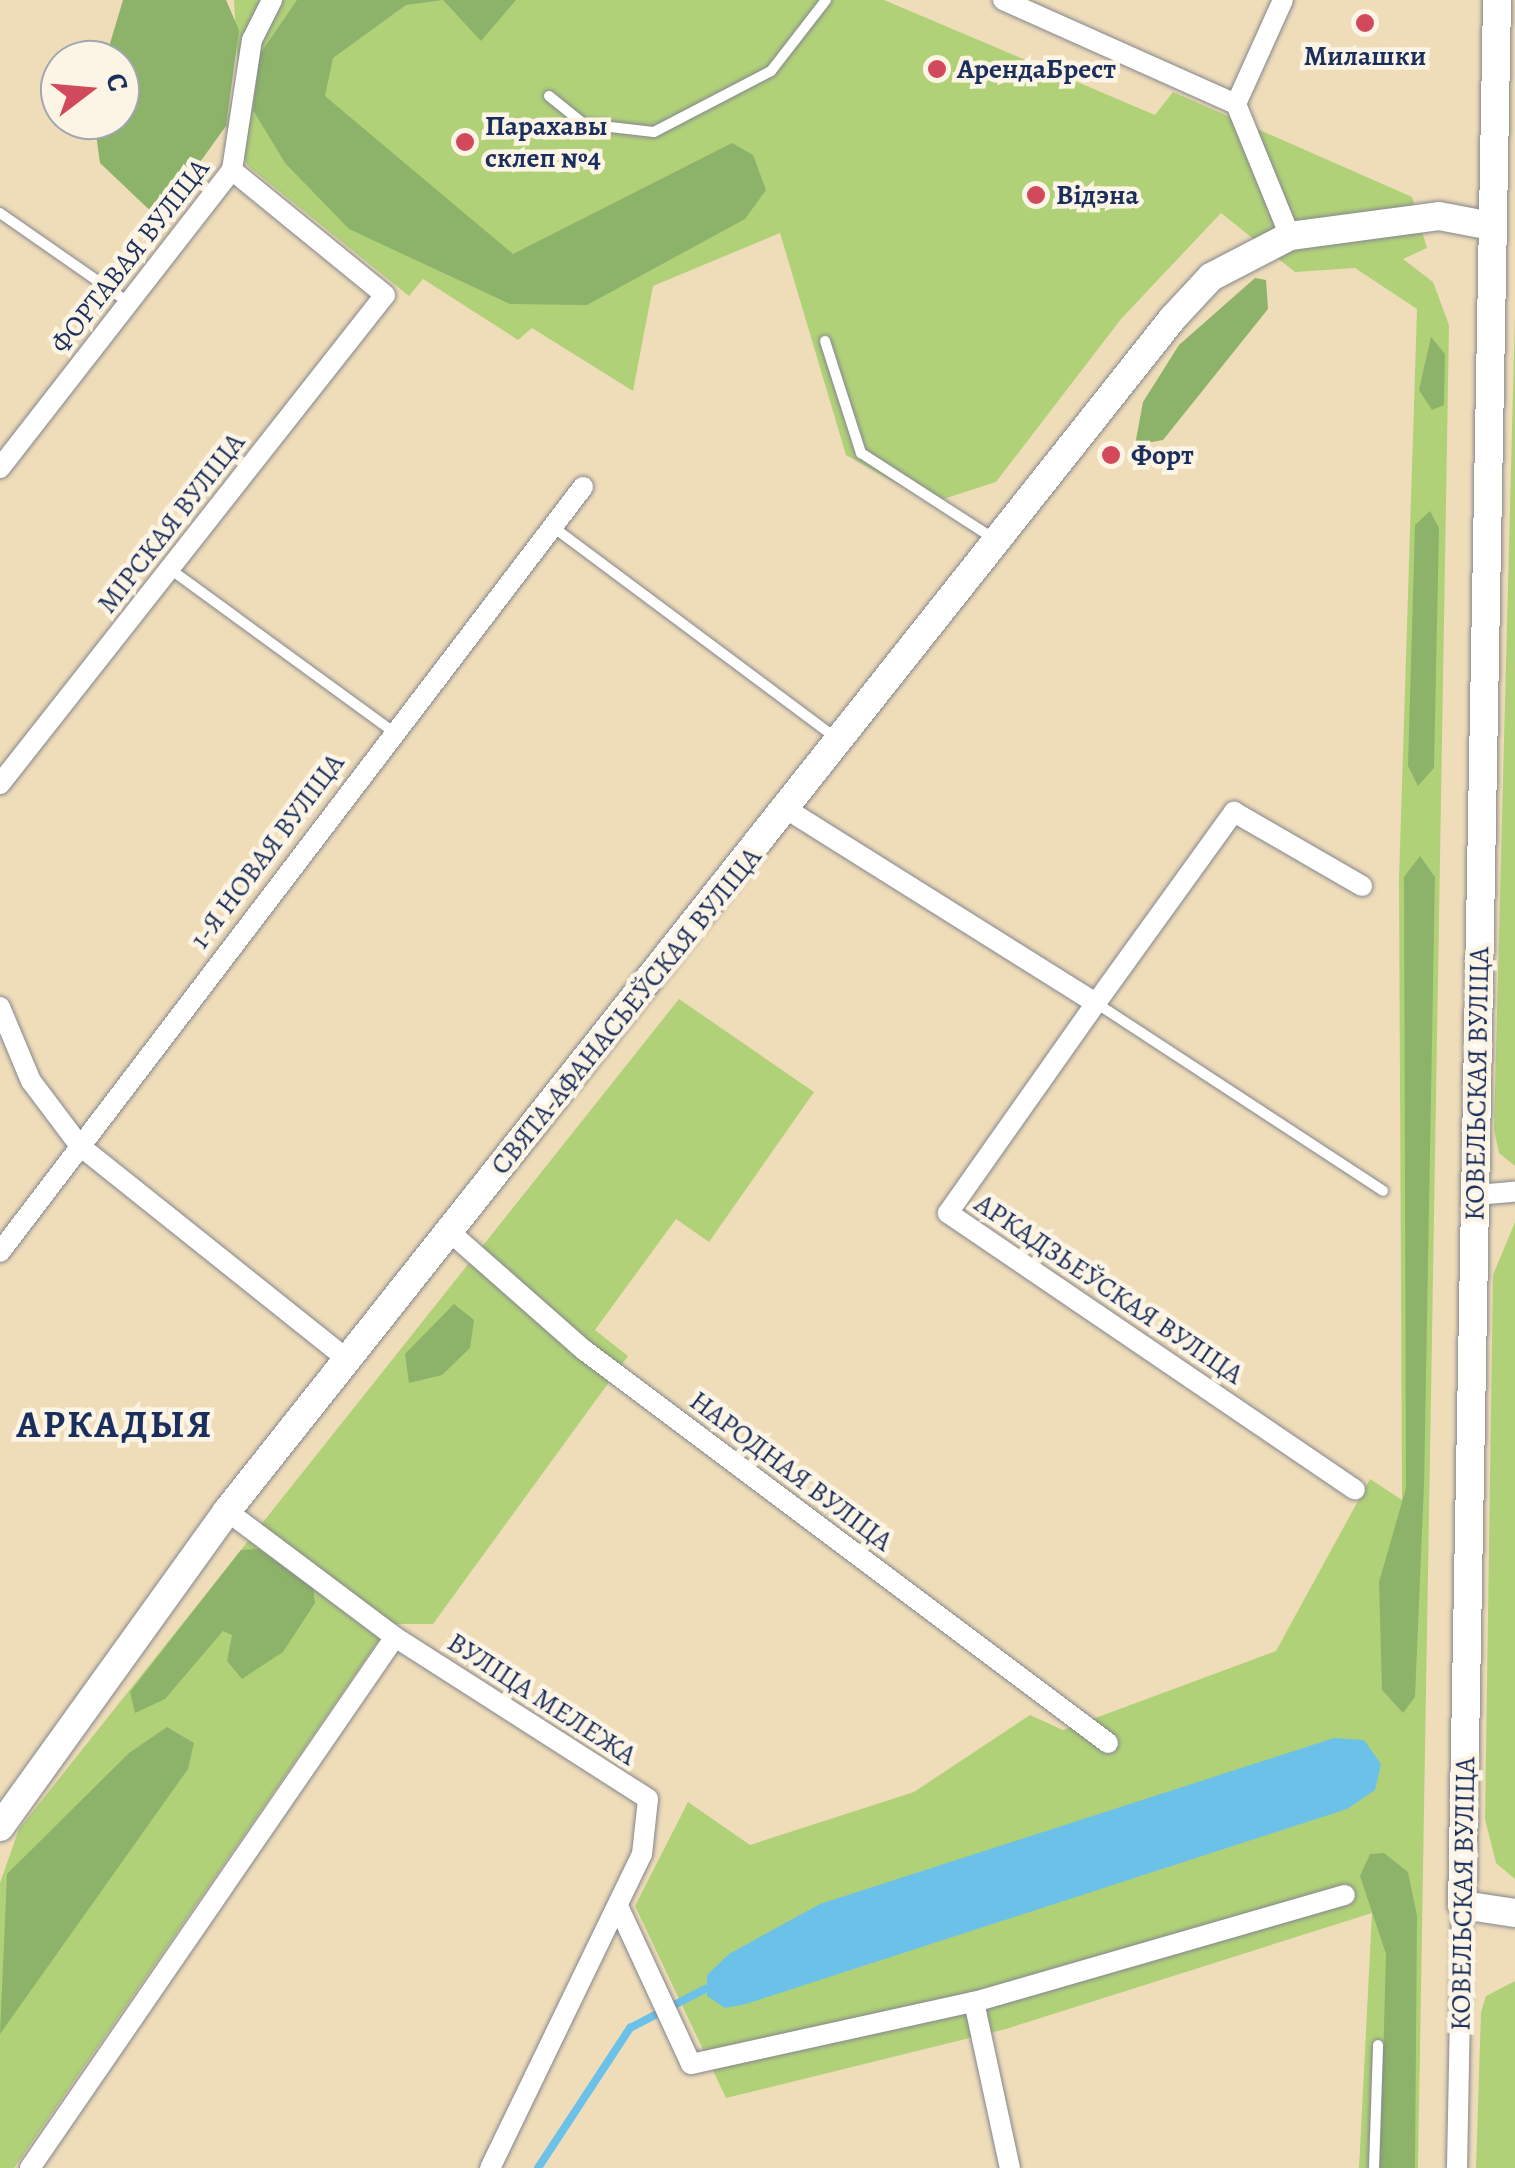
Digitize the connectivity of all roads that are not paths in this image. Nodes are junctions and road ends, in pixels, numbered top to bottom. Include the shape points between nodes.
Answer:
1 (272, 0) edge
2 (826, 0) edge
3 (1002, 0) edge
4 (1283, 0) edge
5 (1497, 0) edge
6 (548, 96) dead end
7 (1236, 104) junction
8 (232, 170) junction
9 (0, 213) edge
10 (1486, 224) junction
11 (1515, 229) edge
12 (1290, 236) junction
13 (128, 302) junction
14 (825, 342) dead end
15 (0, 468) edge
16 (583, 487) dead end
17 (552, 527) junction
18 (996, 541) junction
19 (170, 568) junction
20 (392, 731) junction
21 (841, 741) junction
22 (0, 784) edge
23 (788, 810) junction
24 (1362, 886) dead end
25 (1096, 1004) junction
26 (0, 1006) edge
27 (80, 1146) junction
28 (1383, 1191) dead end
29 (1515, 1192) edge
30 (1476, 1195) junction
31 (450, 1232) junction
32 (0, 1252) edge
33 (348, 1360) junction
34 (1355, 1490) dead end
35 (228, 1511) junction
36 (395, 1637) junction
37 (1108, 1743) dead end
38 (0, 1827) edge
39 (1344, 1895) dead end
40 (1462, 1905) junction
41 (618, 1906) junction
42 (1515, 1913) edge
43 (974, 2002) junction
44 (1378, 2046) dead end
45 (30, 2168) edge
46 (490, 2168) edge
47 (1010, 2168) edge
48 (1374, 2168) edge
49 (1457, 2168) edge

1 - 8 street, ФОРТАВАЯ ВУЛІЦА via 252,40
2 - 6 lane via 772,71 654,132 584,124
3 - 7 street
4 - 7 street
5 - 10 street, КОВЕЛЬСКАЯ ВУЛІЦА
7 - 12 street
8 - 13 street, ФОРТАВАЯ ВУЛІЦА
8 - 19 street, МІРСКАЯ ВУЛІЦА via 385,295
9 - 13 lane
10 - 11 street
10 - 12 street via 1439,216
10 - 30 street, КОВЕЛЬСКАЯ ВУЛІЦА
12 - 18 street, СВЯТА-АФАНАСЬЕЎСКАЯ ВУЛІЦА via 1210,278
13 - 15 street, ФОРТАВАЯ ВУЛІЦА
14 - 18 lane via 861,452
16 - 17 street, 1-Я НОВАЯ ВУЛІЦА
17 - 20 street, 1-Я НОВАЯ ВУЛІЦА
17 - 21 lane
18 - 21 street, СВЯТА-АФАНАСЬЕЎСКАЯ ВУЛІЦА
19 - 20 lane
19 - 22 street, МІРСКАЯ ВУЛІЦА
20 - 27 street, 1-Я НОВАЯ ВУЛІЦА
21 - 23 street, СВЯТА-АФАНАСЬЕЎСКАЯ ВУЛІЦА
23 - 25 street
23 - 31 street, СВЯТА-АФАНАСЬЕЎСКАЯ ВУЛІЦА
24 - 25 street via 1234,812
25 - 28 lane
25 - 34 street, АРКАДЗЬЕЎСКАЯ ВУЛІЦА via 948,1214
26 - 27 street via 30,1080
27 - 32 street, 1-Я НОВАЯ ВУЛІЦА
27 - 33 street
29 - 30 street
30 - 40 street, КОВЕЛЬСКАЯ ВУЛІЦА
31 - 33 street, СВЯТА-АФАНАСЬЕЎСКАЯ ВУЛІЦА
31 - 37 street, НАРОДНАЯ ВУЛІЦА via 584,1350
33 - 35 street, СВЯТА-АФАНАСЬЕЎСКАЯ ВУЛІЦА
35 - 36 street, ВУЛІЦА МЕЛЕЖА
35 - 38 street, СВЯТА-АФАНАСЬЕЎСКАЯ ВУЛІЦА
36 - 41 street, ВУЛІЦА МЕЛЕЖА via 648,1800 642,1854
36 - 45 street
39 - 43 street
40 - 42 street
40 - 49 street, КОВЕЛЬСКАЯ ВУЛІЦА
41 - 43 street via 691,2064
41 - 46 street, ВУЛІЦА МЕЛЕЖА
43 - 47 street
44 - 48 lane

